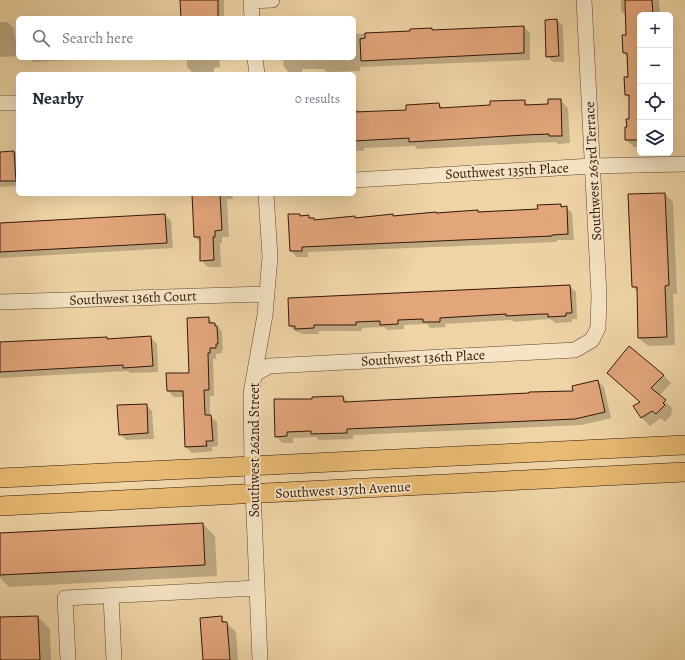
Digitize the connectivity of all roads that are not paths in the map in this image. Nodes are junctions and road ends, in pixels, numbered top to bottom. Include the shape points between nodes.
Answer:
1 (272, 0) edge
2 (584, 0) edge
3 (251, 1) edge
4 (252, 16) edge
5 (255, 60) edge
6 (257, 72) edge
7 (16, 102) edge
8 (0, 104) edge
9 (685, 164) edge
10 (592, 166) junction
11 (356, 180) edge
12 (266, 196) edge
13 (267, 294) junction
14 (0, 302) edge
15 (592, 340) joint
16 (255, 374) junction
17 (685, 445) edge
18 (252, 465) junction
19 (685, 472) edge
20 (0, 478) edge
21 (253, 494) junction
22 (0, 506) edge
23 (257, 588) junction
24 (111, 596) junction
25 (68, 660) edge
26 (114, 660) edge
27 (260, 660) edge

1 - 3 street
2 - 10 street, Southwest 263rd Terrace
3 - 4 street
5 - 6 street
7 - 8 street
9 - 10 street, Southwest 135th Place
10 - 11 street, Southwest 135th Place
10 - 15 street, Southwest 263rd Terrace via 599,296 598,328
12 - 13 street, Southwest 262nd Street via 270,257
13 - 14 street, Southwest 136th Court
13 - 16 street, Southwest 262nd Street
15 - 16 street, Southwest 136th Place via 575,350 269,366
16 - 18 street, Southwest 262nd Street via 251,393
17 - 18 main road, Southwest 137th Avenue
18 - 20 main road, Southwest 137th Avenue
18 - 21 street, Southwest 262nd Street
19 - 21 main road, Southwest 137th Avenue
21 - 22 main road, Southwest 137th Avenue
21 - 23 street, Southwest 262nd Street
23 - 24 street
23 - 27 street, Southwest 262nd Street
24 - 25 street via 65,598
24 - 26 street

